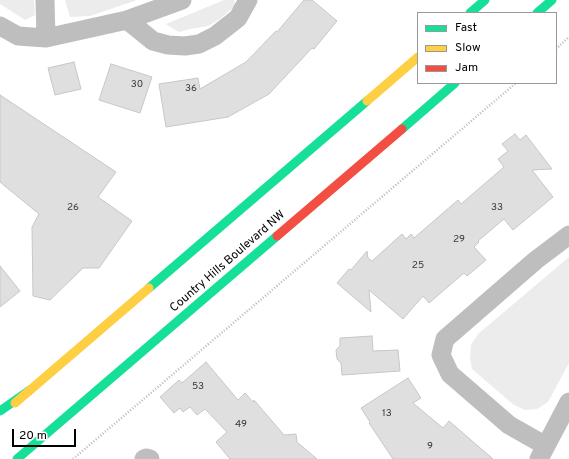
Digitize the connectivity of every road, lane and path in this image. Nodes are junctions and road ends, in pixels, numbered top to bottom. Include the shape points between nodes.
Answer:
1 (45, 0) edge
2 (248, 0) edge
3 (485, 0) edge
4 (552, 0) edge
5 (176, 1) edge
6 (471, 12) edge
7 (538, 12) edge
8 (127, 20) junction
9 (0, 26) edge
10 (46, 38) junction
11 (569, 38) edge
12 (557, 48) edge
13 (417, 58) edge
14 (454, 84) edge
15 (515, 84) edge
16 (569, 236) edge
17 (30, 390) junction
18 (569, 402) edge
19 (0, 411) edge
20 (0, 416) edge
21 (543, 452) edge
22 (17, 459) edge
23 (73, 459) edge
24 (144, 459) edge
25 (150, 459) edge

1 - 10 street
2 - 8 street via 238,18 215,36 199,44 168,45 153,41
3 - 6 main road
4 - 7 main road
5 - 8 street
8 - 10 street
9 - 10 street via 18,36
11 - 12 path
13 - 17 main road
14 - 22 main road, Country Hills Boulevard NW
15 - 23 path
16 - 21 street via 536,260 445,339 442,355 450,374
17 - 19 main road
17 - 20 main road
18 - 21 street
24 - 25 street

